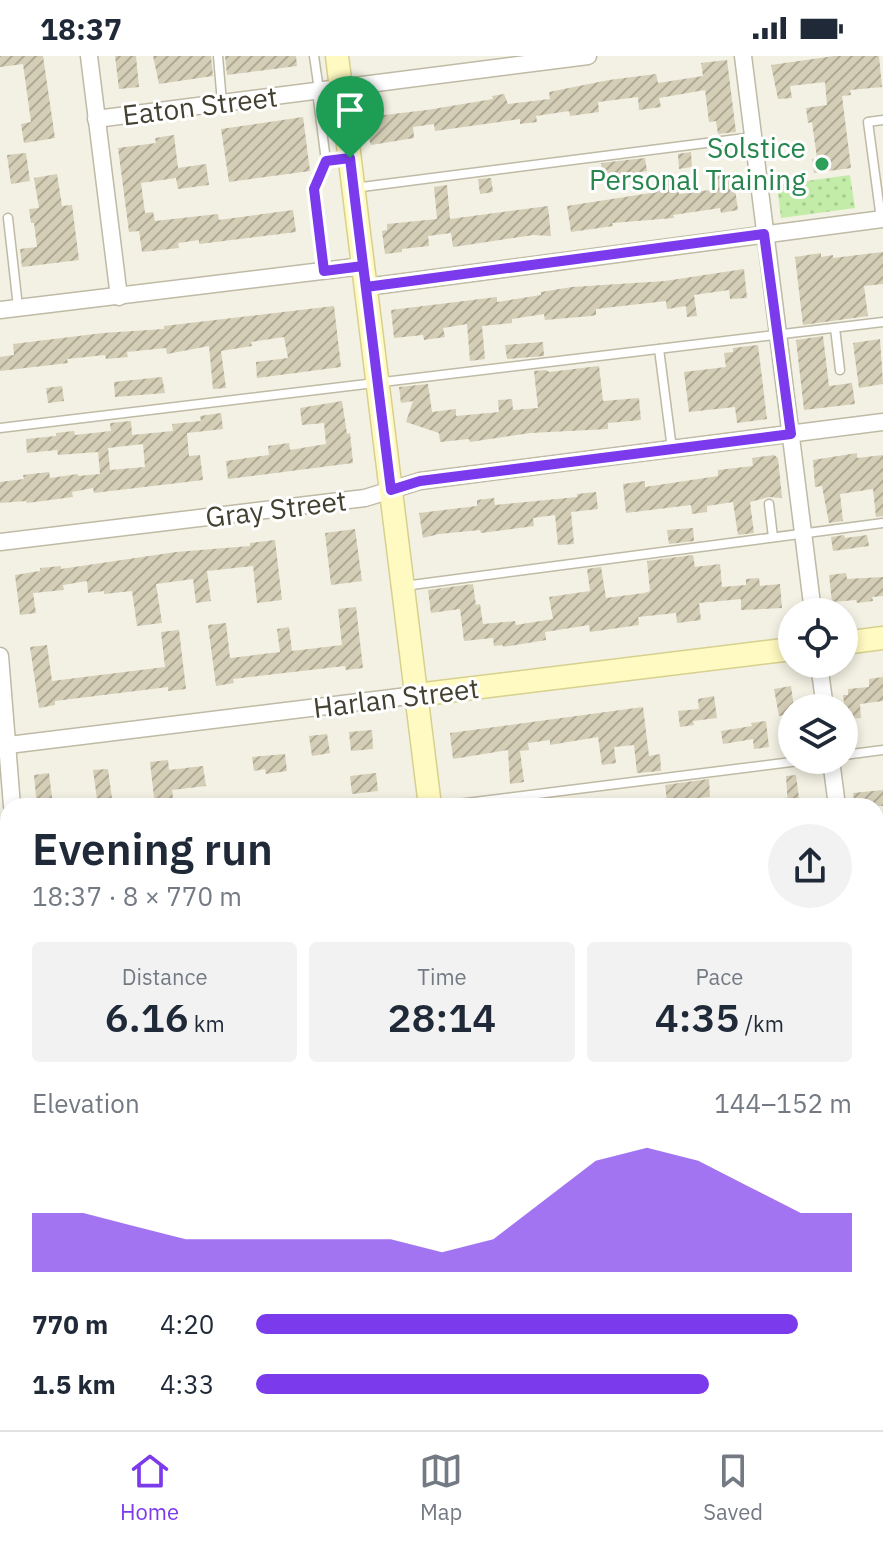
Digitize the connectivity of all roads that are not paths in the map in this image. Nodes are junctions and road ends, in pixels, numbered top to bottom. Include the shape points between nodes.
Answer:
1 (89, 56) edge
2 (218, 56) edge
3 (314, 56) edge
4 (337, 56) edge
5 (588, 56) edge
6 (743, 56) edge
7 (326, 89) junction
8 (222, 103) junction
9 (96, 119) junction
10 (883, 120) edge
11 (753, 137) junction
12 (350, 158) junction
13 (326, 161) junction
14 (353, 188) junction
15 (8, 218) dead end
16 (882, 220) edge
17 (764, 234) junction
18 (324, 271) junction
19 (364, 276) junction
20 (119, 297) junction
21 (18, 308) junction
22 (0, 310) edge
23 (883, 322) edge
24 (835, 328) junction
25 (778, 335) junction
26 (659, 349) junction
27 (840, 370) dead end
28 (378, 382) junction
29 (883, 422) edge
30 (0, 428) edge
31 (791, 434) junction
32 (672, 449) junction
33 (391, 490) junction
34 (769, 504) dead end
35 (883, 523) edge
36 (803, 533) junction
37 (773, 537) junction
38 (0, 542) edge
39 (403, 586) junction
40 (811, 598) edge
41 (883, 638) edge
42 (858, 641) edge
43 (778, 651) edge
44 (0, 656) edge
45 (416, 695) junction
46 (4, 746) edge
47 (883, 750) edge
48 (858, 753) edge
49 (778, 764) edge
50 (833, 774) edge
51 (11, 798) edge
52 (429, 798) edge
53 (505, 798) edge
54 (836, 798) edge

1 - 9 street
2 - 8 lane
3 - 7 lane
4 - 7 street
5 - 7 street, Eaton Street
6 - 11 street
7 - 8 street, Eaton Street
7 - 12 street
7 - 13 lane
8 - 9 street, Eaton Street
9 - 20 street
10 - 16 lane via 868,122
11 - 14 lane
11 - 17 street
12 - 13 lane
12 - 14 street
13 - 18 lane via 314,189
14 - 19 street
15 - 21 lane
16 - 17 street
17 - 19 street
17 - 25 street
18 - 19 street
18 - 20 street
19 - 28 street
20 - 21 street
21 - 22 street
23 - 24 lane
24 - 25 lane
24 - 27 lane
25 - 26 lane
25 - 31 street
26 - 28 lane
26 - 32 lane
28 - 30 lane
28 - 33 street
29 - 31 street, Gray Street
31 - 32 street, Gray Street
31 - 36 street
32 - 33 street, Gray Street via 420,481
33 - 38 street, Gray Street via 365,498
33 - 39 street
34 - 37 lane
35 - 36 lane
36 - 37 lane
36 - 40 street
37 - 39 lane
39 - 45 street
41 - 42 street
43 - 45 street, Harlan Street
44 - 46 street
45 - 46 street, Harlan Street
45 - 52 street
46 - 51 street
47 - 48 lane
49 - 53 lane
50 - 54 street

